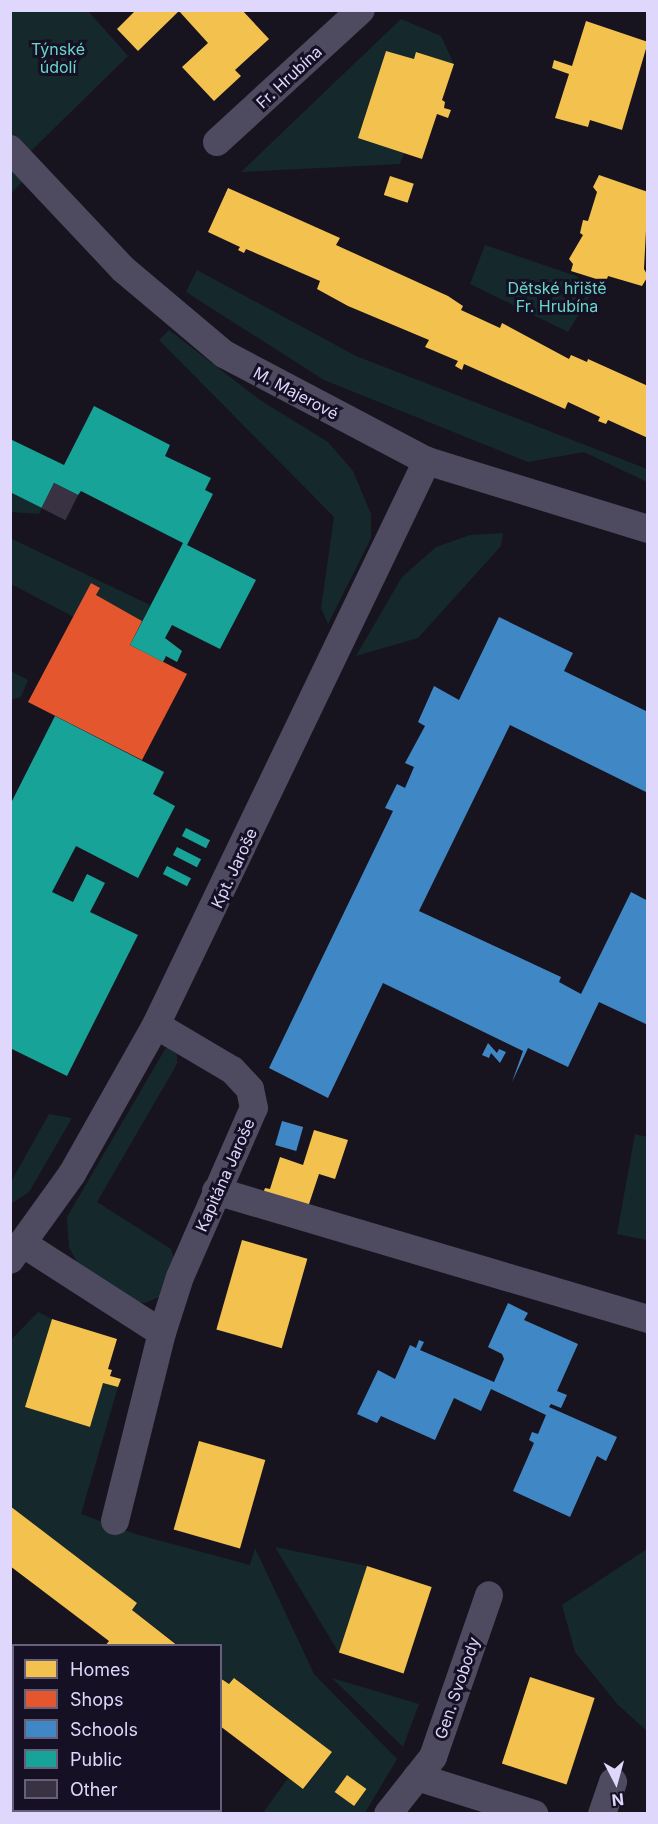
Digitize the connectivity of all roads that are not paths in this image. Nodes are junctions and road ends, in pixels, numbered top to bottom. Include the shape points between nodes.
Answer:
1 (361, 10) edge
2 (217, 142) dead end
3 (10, 149) edge
4 (427, 461) junction
5 (648, 529) edge
6 (156, 1026) junction
7 (216, 1191) junction
8 (16, 1251) edge
9 (648, 1319) edge
10 (162, 1333) junction
11 (114, 1521) dead end
12 (489, 1595) dead end
13 (417, 1777) junction
14 (613, 1782) dead end
15 (388, 1814) edge
16 (534, 1814) edge
17 (602, 1814) edge

1 - 2 street, Fr. Hrubína
3 - 4 street, M. Majerové via 123,269 224,354
4 - 5 street, M. Majerové
4 - 6 street, Kpt. Jaroše
6 - 7 street, Kapitána Jaroše via 232,1070 250,1089 254,1108
6 - 8 street, Kpt. Jaroše via 72,1174
7 - 9 street
7 - 10 street, Kapitána Jaroše
8 - 10 street
10 - 11 street, Kapitána Jaroše
12 - 13 street, Gen. Svobody via 433,1757
13 - 15 street, Gen. Svobody
13 - 16 street
14 - 17 street

